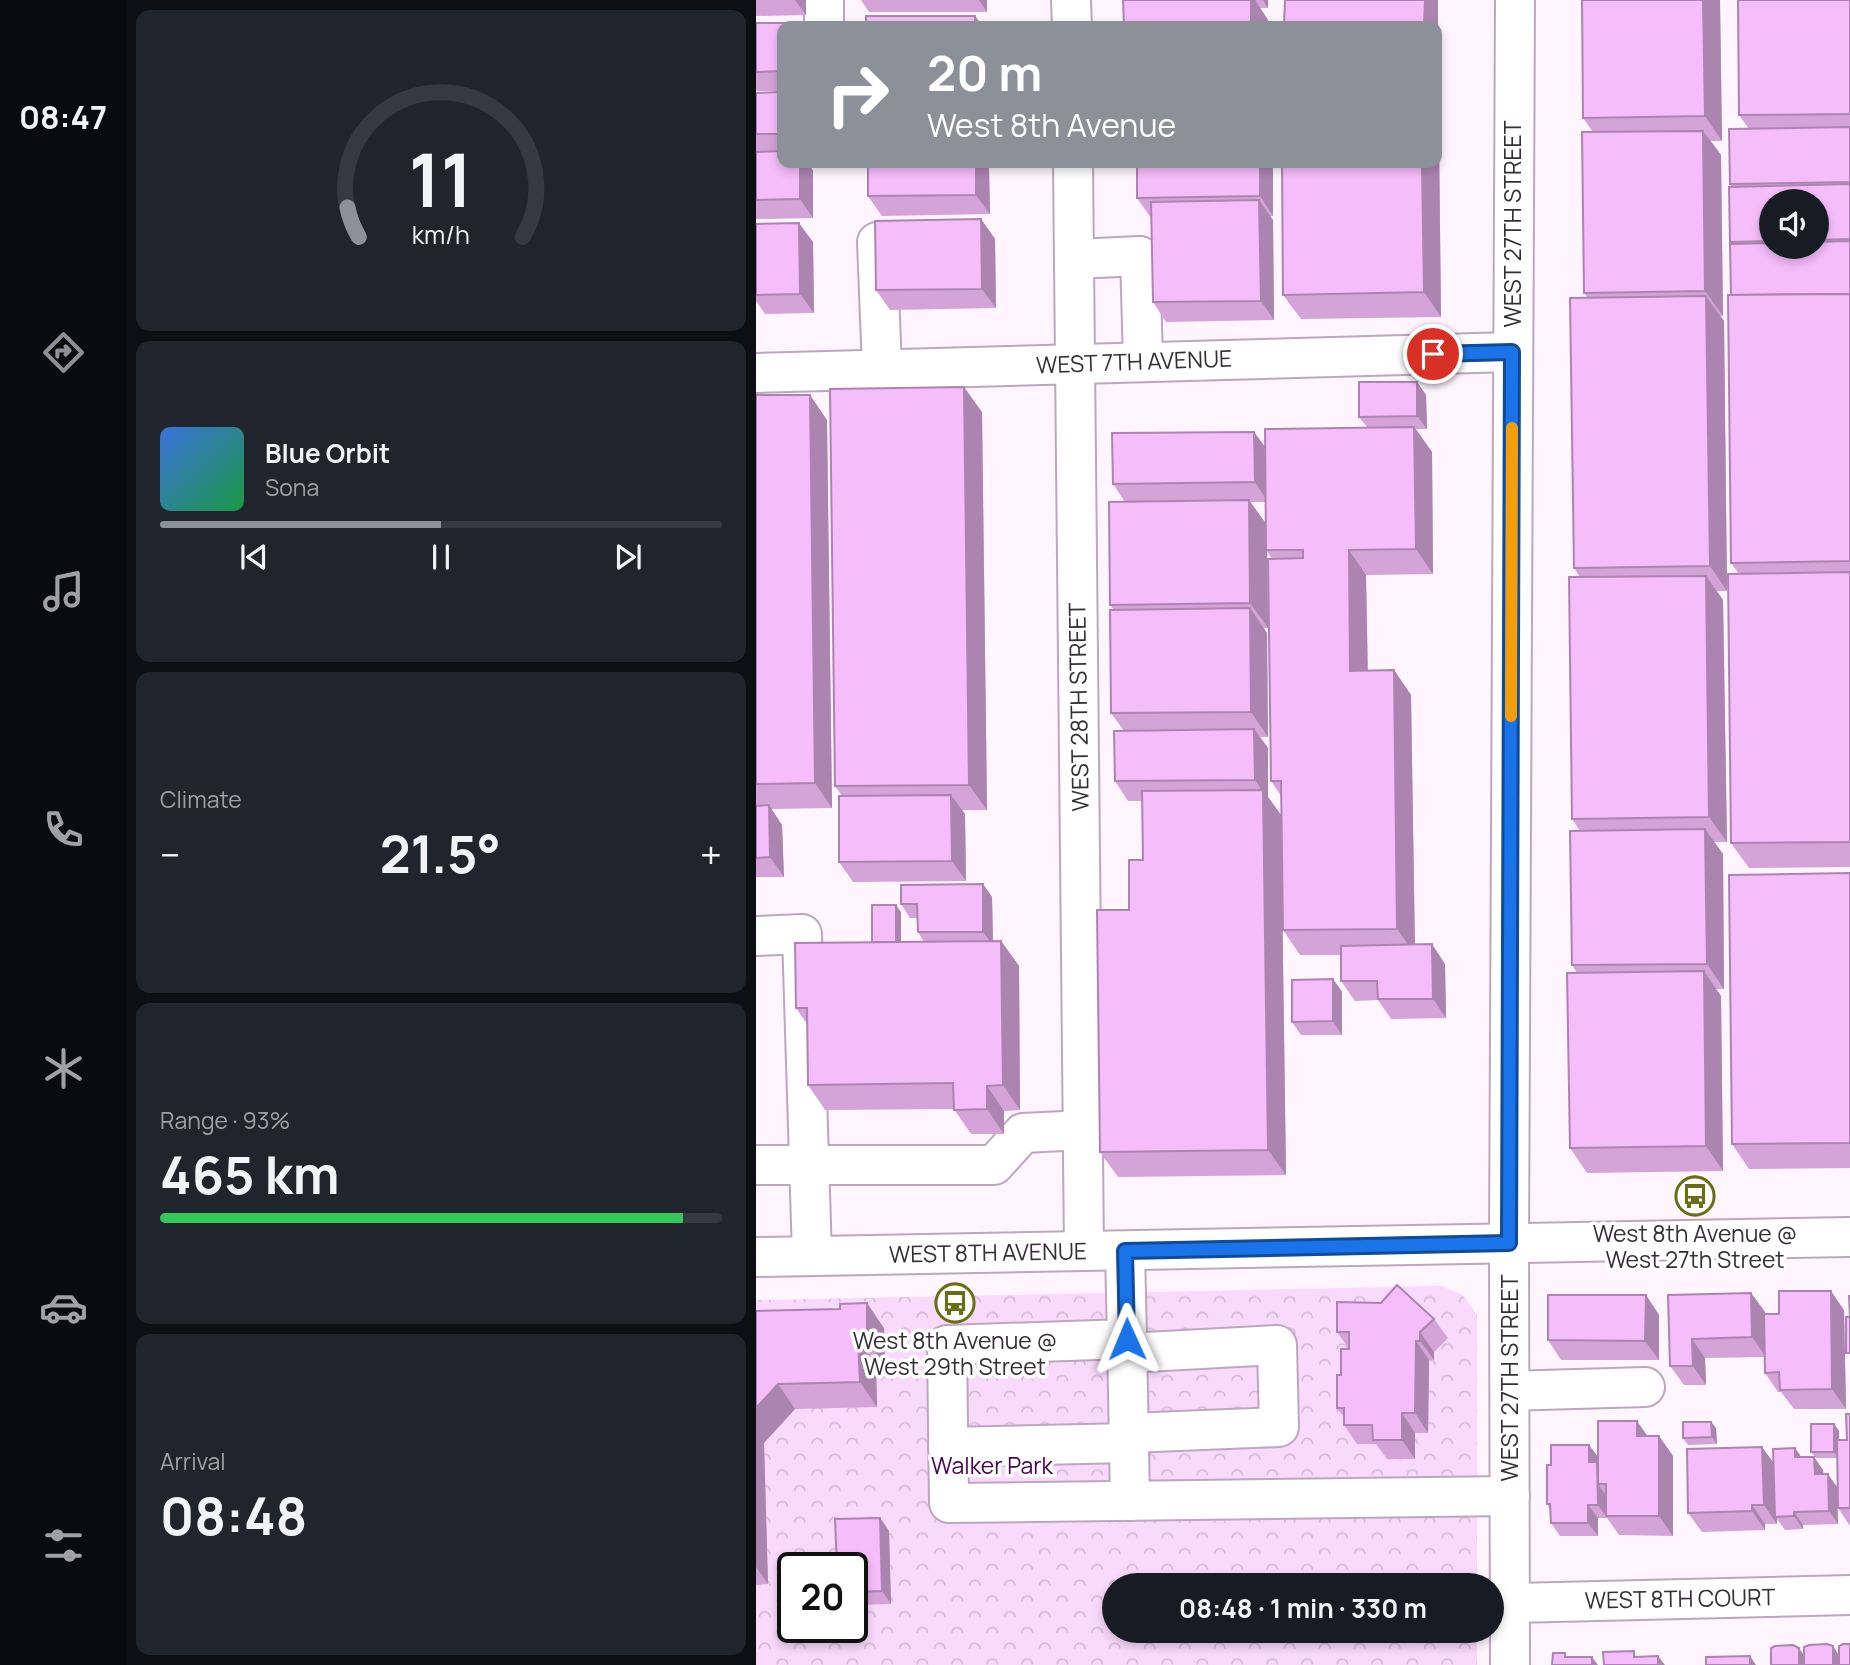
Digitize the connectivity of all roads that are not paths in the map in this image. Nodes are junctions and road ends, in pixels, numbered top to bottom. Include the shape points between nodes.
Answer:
1 (824, 0) edge
2 (1072, 0) edge
3 (1515, 0) edge
4 (824, 21) edge
5 (1072, 21) edge
6 (1073, 168) edge
7 (877, 239) edge
8 (1074, 259) junction
9 (1512, 352) junction
10 (1143, 361) junction
11 (1076, 363) junction
12 (882, 369) junction
13 (756, 373) edge
14 (756, 936) edge
15 (1083, 1130) junction
16 (756, 1165) edge
17 (810, 1165) junction
18 (1850, 1237) edge
19 (1509, 1243) junction
20 (1084, 1251) junction
21 (1125, 1251) junction
22 (811, 1256) junction
23 (756, 1258) edge
24 (1127, 1346) junction
25 (1645, 1387) dead end
26 (1510, 1391) junction
27 (1129, 1438) junction
28 (948, 1447) junction
29 (1510, 1496) junction
30 (1130, 1501) junction
31 (1850, 1595) edge
32 (1510, 1603) junction
33 (1510, 1665) edge

1 - 4 street
2 - 5 street
3 - 9 street, WEST 27TH STREET
6 - 8 street, WEST 28TH STREET
7 - 12 street
8 - 10 street via 1140,256
8 - 11 street, WEST 28TH STREET
9 - 10 street, WEST 7TH AVENUE
9 - 19 street, WEST 27TH STREET
10 - 11 street, WEST 7TH AVENUE
11 - 12 street, WEST 7TH AVENUE
11 - 15 street, WEST 28TH STREET
12 - 13 street, WEST 7TH AVENUE
14 - 17 street via 802,934
15 - 17 street via 1023,1133 994,1165
15 - 20 street, WEST 28TH STREET
16 - 17 street
17 - 22 street
18 - 19 street, WEST 8TH AVENUE
19 - 21 street, WEST 8TH AVENUE
19 - 26 street, WEST 27TH STREET
20 - 21 street, WEST 8TH AVENUE
20 - 22 street, WEST 8TH AVENUE
21 - 24 street
22 - 23 street, WEST 8TH AVENUE
24 - 27 street
24 - 27 street via 1277,1345 1279,1427
24 - 28 street via 947,1345
25 - 26 street
26 - 29 street, WEST 27TH STREET
27 - 28 street
27 - 30 street
28 - 30 street via 949,1503
29 - 30 street
29 - 32 street, WEST 27TH STREET
31 - 32 street, WEST 8TH COURT
32 - 33 street, WEST 27TH STREET

